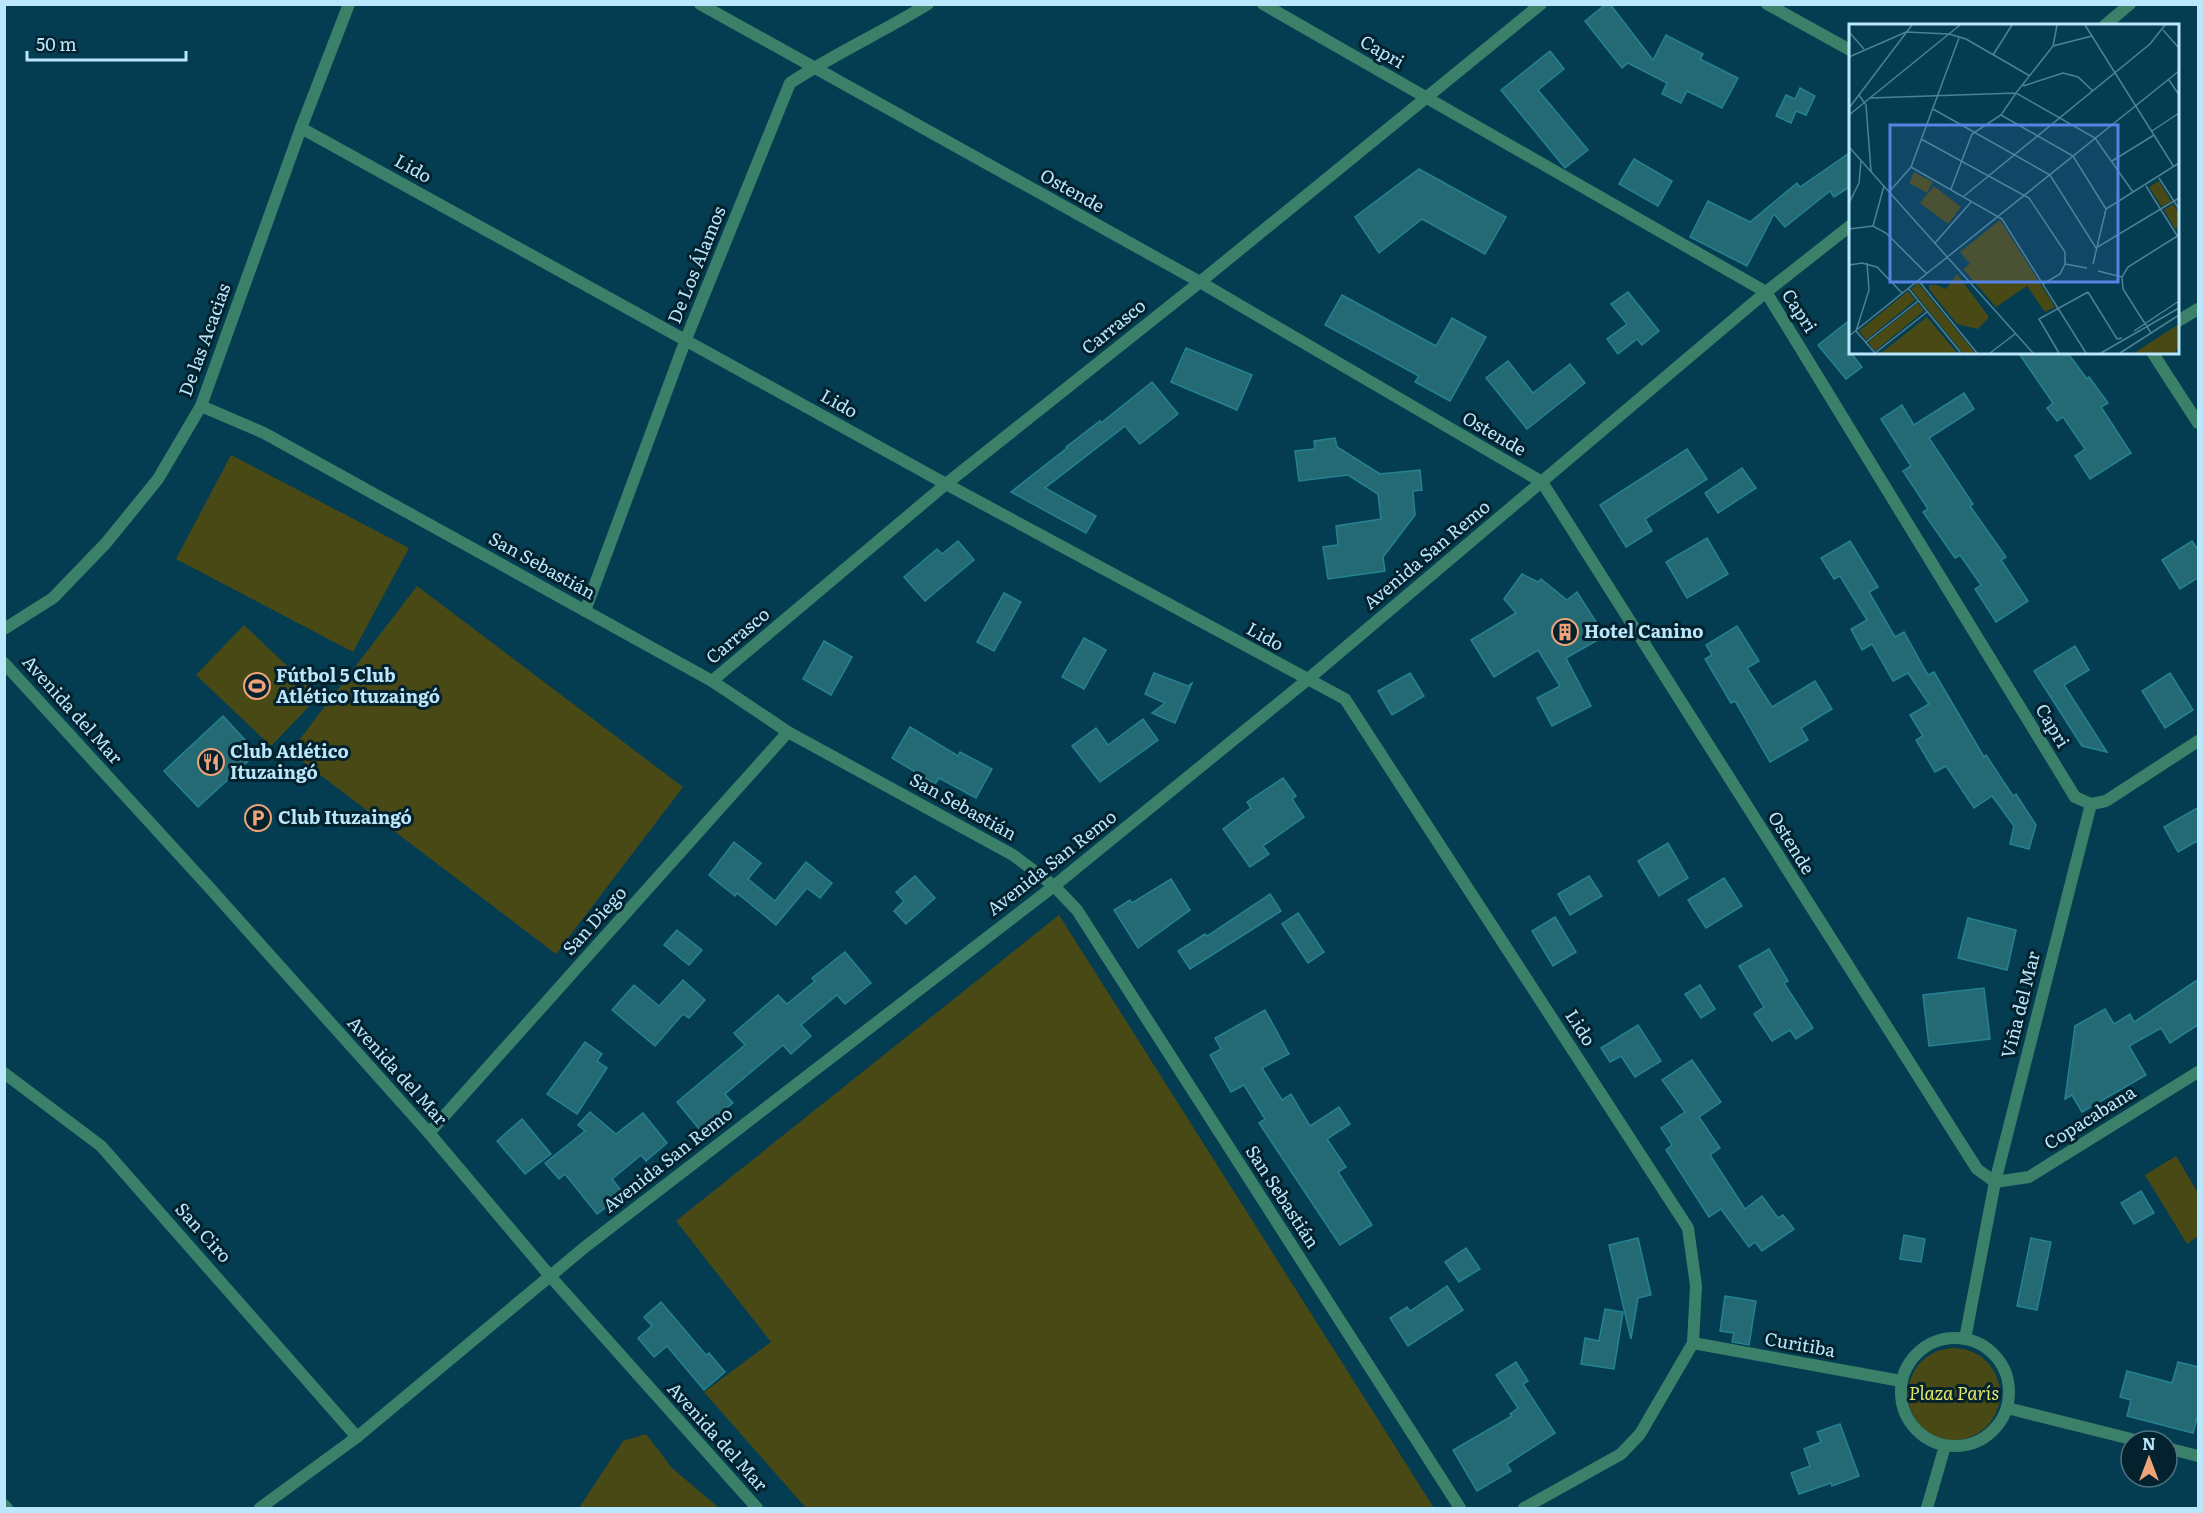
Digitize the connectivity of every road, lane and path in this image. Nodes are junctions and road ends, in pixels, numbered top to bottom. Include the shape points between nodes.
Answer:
1 (349, 4) edge
2 (700, 4) edge
3 (928, 4) edge
4 (1263, 4) edge
5 (1541, 4) edge
6 (1767, 4) edge
7 (2130, 4) edge
8 (2106, 24) edge
9 (1849, 49) edge
10 (813, 67) junction
11 (1425, 98) junction
12 (301, 128) junction
13 (1849, 228) edge
14 (1200, 282) junction
15 (1766, 292) junction
16 (2199, 309) edge
17 (2179, 320) edge
18 (686, 339) junction
19 (2153, 354) edge
20 (201, 406) junction
21 (2199, 423) edge
22 (1542, 482) junction
23 (946, 484) junction
24 (585, 611) junction
25 (4, 629) edge
26 (4, 663) edge
27 (1307, 680) junction
28 (712, 681) junction
29 (788, 732) junction
30 (2199, 741) edge
31 (2091, 804) junction
32 (1054, 886) junction
33 (4, 1072) edge
34 (2199, 1072) edge
35 (429, 1133) junction
36 (1995, 1182) junction
37 (550, 1276) junction
38 (1965, 1339) junction
39 (1693, 1343) junction
40 (1901, 1381) junction
41 (2007, 1408) junction
42 (2119, 1436) edge
43 (357, 1437) junction
44 (1945, 1446) junction
45 (2179, 1451) edge
46 (2199, 1456) edge
47 (275, 1504) edge
48 (260, 1509) edge
49 (757, 1509) edge
50 (1460, 1509) edge
51 (1524, 1509) edge
52 (1927, 1509) edge

1 - 12 street, De las Acacias
2 - 10 street, Ostende
3 - 10 street, De Los Álamos
4 - 11 street, Capri
5 - 11 street, Carrasco
6 - 9 street
7 - 8 street
10 - 14 street, Ostende
10 - 18 street, De Los Álamos via 790,83
11 - 14 street, Carrasco
11 - 15 street, Capri
12 - 18 street, Lido
12 - 20 street, De las Acacias
13 - 15 street, Avenida San Remo
14 - 22 street, Ostende
14 - 23 street, Carrasco
15 - 22 street, Avenida San Remo
15 - 31 street, Capri via 2074,797
16 - 17 street
18 - 23 street, Lido
18 - 24 street, De Los Álamos
19 - 21 street
20 - 24 street, San Sebastián via 264,433
20 - 25 street, De las Acacias via 158,480 106,543 53,598
22 - 27 street, Avenida San Remo
22 - 36 street, Ostende via 1977,1169
23 - 27 street, Lido
23 - 28 street, Carrasco
24 - 28 street, San Sebastián
26 - 35 street, Avenida del Mar
27 - 32 street, Avenida San Remo
27 - 39 street, Lido via 1345,699 1688,1228 1696,1286
28 - 29 street, San Sebastián
29 - 32 street, San Sebastián via 1013,855
29 - 35 street, San Diego
30 - 31 street via 2106,801
31 - 36 street, Viña del Mar
32 - 37 street, Avenida San Remo
32 - 50 street, San Sebastián via 1077,910
33 - 43 street, San Ciro via 101,1146
34 - 36 street, Copacabana via 2029,1177
35 - 37 street, Avenida del Mar
36 - 38 street, Viña del Mar
37 - 43 street, Avenida San Remo
37 - 49 street, Avenida del Mar
38 - 40 street via 1948,1338 1918,1352
38 - 41 street via 1982,1345 2006,1372 2010,1390
39 - 40 street, Curitiba
39 - 51 street, Lido via 1640,1434 1621,1454
40 - 44 street via 1905,1415 1915,1430
41 - 42 street
41 - 44 street via 1990,1434 1961,1446
43 - 47 street, Avenida San Remo
44 - 52 street
45 - 46 street
47 - 48 street, Avenida San Remo

